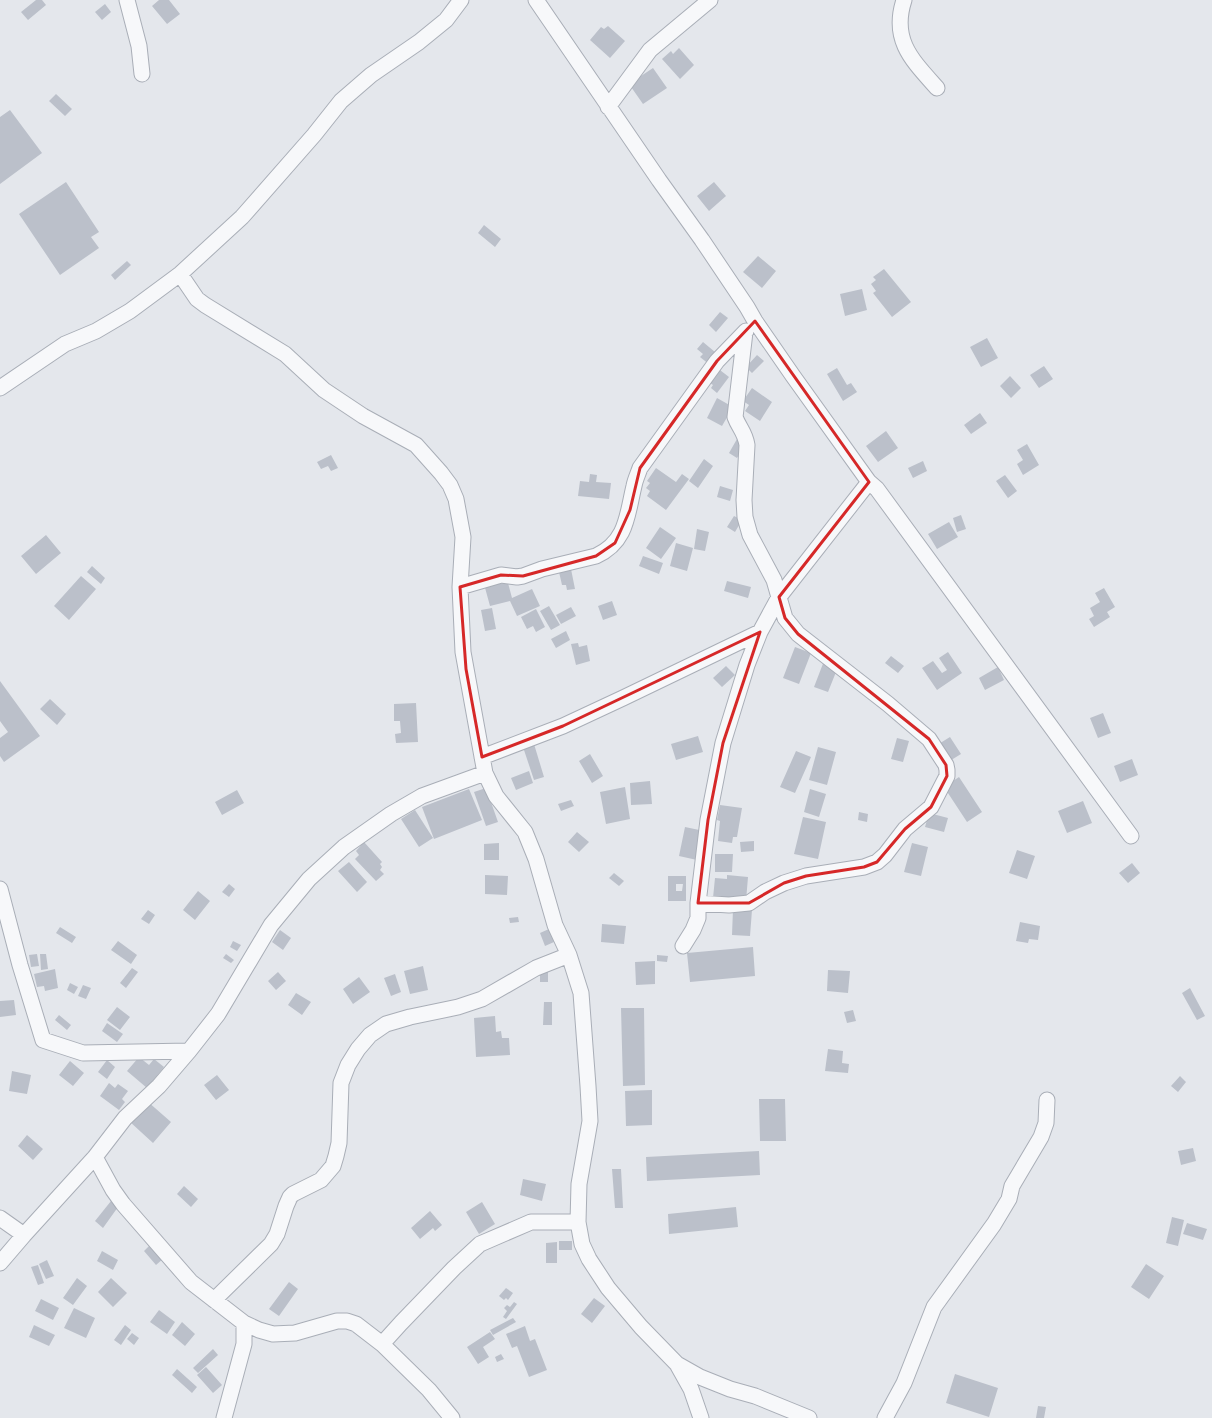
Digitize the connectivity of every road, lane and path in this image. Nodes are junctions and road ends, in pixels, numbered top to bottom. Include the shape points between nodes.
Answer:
1 (127, 0) edge
2 (461, 0) edge
3 (536, 0) edge
4 (710, 0) edge
5 (904, 0) edge
6 (142, 74) dead end
7 (937, 88) dead end
8 (608, 107) junction
9 (180, 274) junction
10 (750, 327) junction
11 (0, 388) edge
12 (869, 482) junction
13 (460, 587) junction
14 (779, 597) junction
15 (760, 632) junction
16 (482, 757) junction
17 (485, 773) junction
18 (1131, 836) dead end
19 (0, 889) edge
20 (698, 903) junction
21 (683, 946) dead end
22 (569, 955) junction
23 (189, 1051) junction
24 (1048, 1100) dead end
25 (95, 1157) junction
26 (0, 1218) edge
27 (578, 1222) junction
28 (24, 1235) junction
29 (0, 1263) edge
30 (214, 1300) junction
31 (244, 1323) junction
32 (382, 1344) junction
33 (677, 1364) junction
34 (224, 1418) edge
35 (452, 1418) edge
36 (701, 1418) edge
37 (809, 1418) edge
38 (885, 1418) edge

1 - 6 street via 139,46
2 - 9 street via 446,20 371,75 341,102 242,217
3 - 8 street
4 - 8 street via 650,50
5 - 7 street via 899,20 906,50
8 - 10 street via 747,307
9 - 11 street via 130,311 96,331 65,344
9 - 13 street via 205,305 285,354 324,390 363,416 416,445 428,457 450,486 456,499 463,537
10 - 12 street
10 - 13 street via 717,361 640,468 630,510 622,534 615,543 596,556 523,576 501,575
10 - 14 street via 735,417 746,436 747,445 745,517 750,535 774,580
12 - 14 street
12 - 18 street via 877,489
13 - 16 street via 463,652
14 - 15 street
14 - 20 street via 785,618 798,634 929,739 946,765 947,776 931,807 905,829 886,855 877,862 864,867 806,876 784,883 749,903
15 - 16 street via 563,726
15 - 20 street via 723,743 708,820
16 - 17 street
17 - 22 street via 496,796 525,832 536,859 555,925
17 - 23 street via 416,799 350,843 320,868 271,925 218,1014
19 - 23 street via 43,1040 83,1053
20 - 21 street via 697,923
22 - 27 street via 581,993 590,1121 579,1184
22 - 30 street via 536,968 482,999 386,1024 370,1034 348,1065 341,1083 339,1143 333,1166 321,1180 290,1197 271,1244
23 - 25 street via 159,1086 124,1118
24 - 38 street via 1046,1123 1041,1137 1012,1186 1009,1199 998,1217 934,1307 904,1384
25 - 28 street
25 - 30 street via 123,1204 192,1282
26 - 28 street
27 - 32 street via 531,1222 480,1244
27 - 33 street via 582,1244 608,1288
28 - 29 street
30 - 31 street
31 - 32 street via 274,1334 295,1333 337,1321 347,1321 356,1324
31 - 34 street via 244,1344
32 - 35 street via 429,1390
33 - 36 street via 691,1389
33 - 37 street via 700,1377

